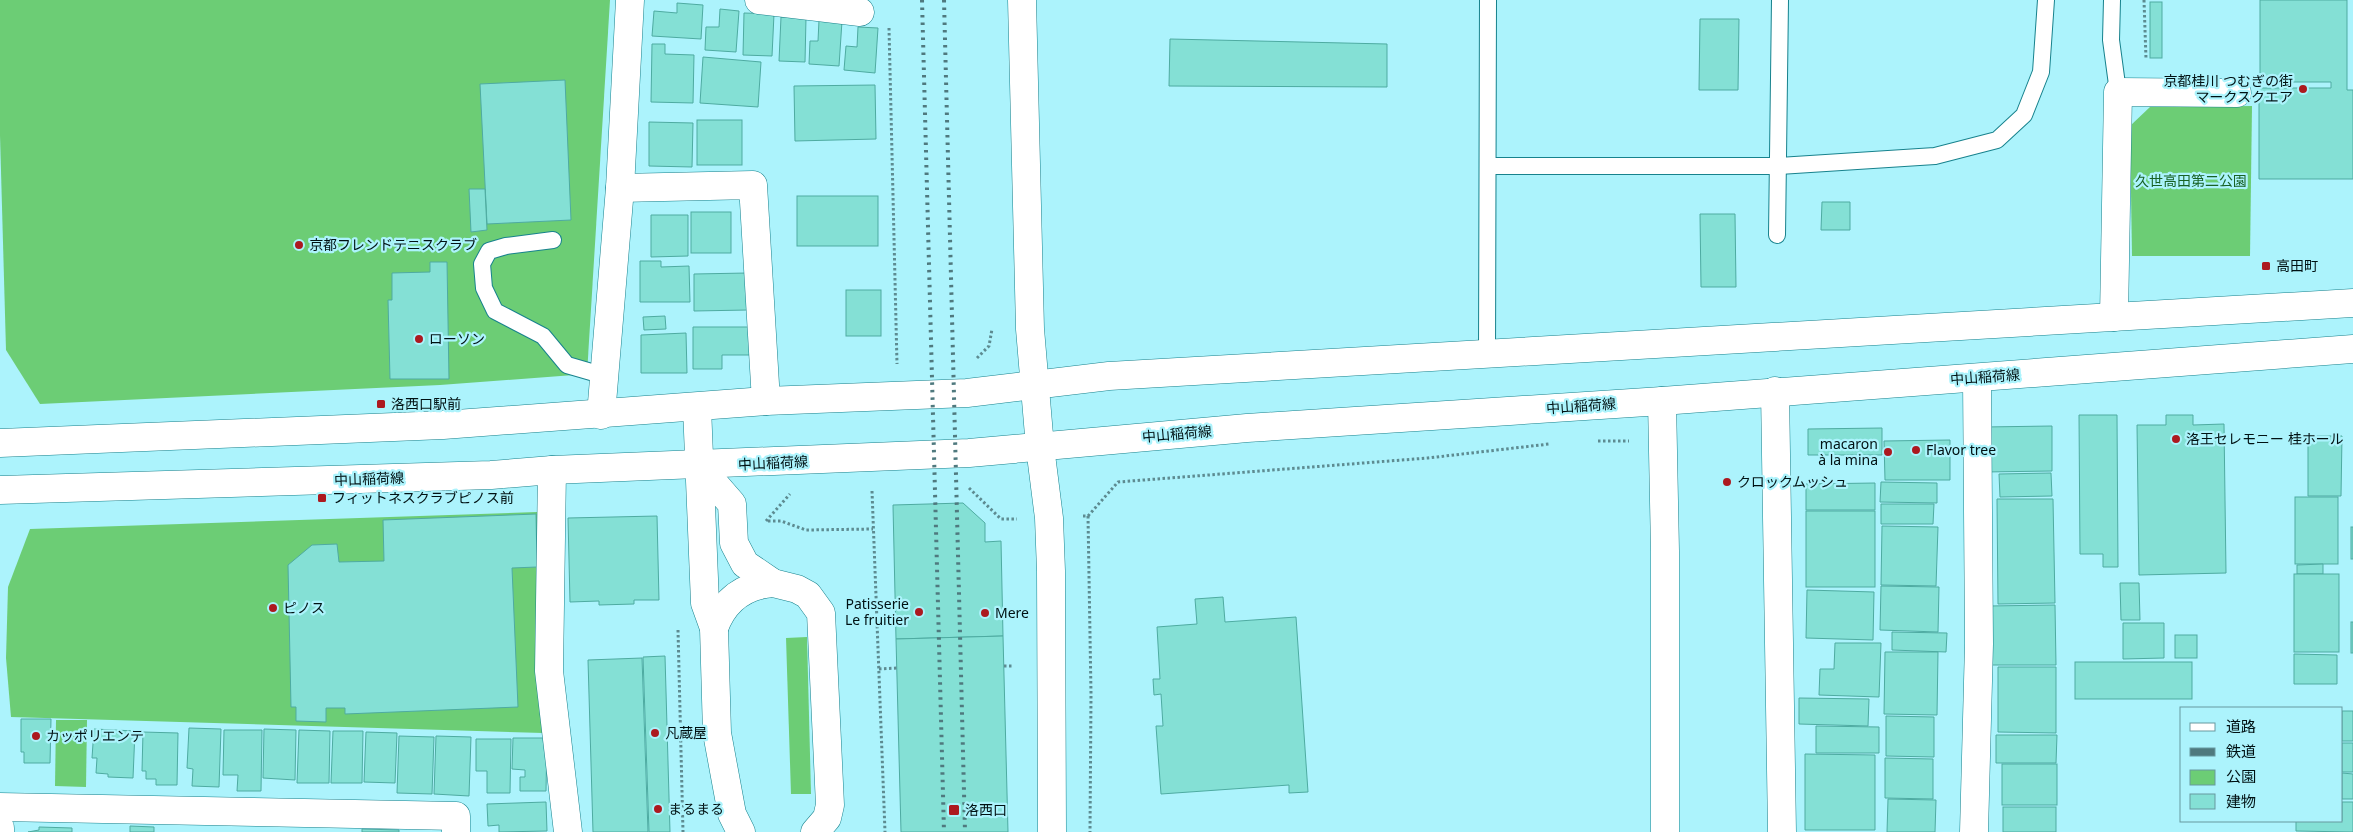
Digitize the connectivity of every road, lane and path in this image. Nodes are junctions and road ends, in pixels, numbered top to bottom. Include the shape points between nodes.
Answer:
1 (630, 0) edge
2 (759, 0) edge
3 (1022, 0) edge
4 (1488, 0) edge
5 (1780, 0) edge
6 (2046, 0) edge
7 (2112, 0) edge
8 (2144, 0) edge
9 (860, 12) dead end
10 (889, 20) dead end
11 (2146, 63) dead end
12 (2118, 92) junction
13 (2237, 93) dead end
14 (1488, 166) junction
15 (1779, 166) junction
16 (620, 188) junction
17 (1777, 235) dead end
18 (553, 240) dead end
19 (2353, 303) edge
20 (2114, 317) junction
21 (2353, 349) edge
22 (1487, 355) junction
23 (897, 370) dead end
24 (604, 376) junction
25 (1978, 378) junction
26 (1034, 385) junction
27 (1775, 391) junction
28 (766, 401) junction
29 (1662, 401) junction
30 (697, 407) junction
31 (601, 415) junction
32 (1664, 440) junction
33 (1594, 441) dead end
34 (0, 443) edge
35 (1555, 443) dead end
36 (1040, 447) junction
37 (699, 466) junction
38 (552, 470) junction
39 (960, 488) dead end
40 (0, 490) edge
41 (882, 490) dead end
42 (863, 491) dead end
43 (872, 491) junction
44 (799, 493) dead end
45 (1075, 516) dead end
46 (1088, 516) junction
47 (1017, 520) dead end
48 (760, 521) dead end
49 (767, 521) junction
50 (873, 529) junction
51 (773, 582) junction
52 (678, 622) dead end
53 (714, 628) junction
54 (1004, 666) dead end
55 (1014, 666) dead end
56 (897, 668) dead end
57 (879, 669) junction
58 (0, 807) edge
59 (456, 832) edge
60 (568, 832) edge
61 (683, 832) edge
62 (741, 832) edge
63 (815, 832) edge
64 (885, 832) edge
65 (1052, 832) edge
66 (1090, 832) edge
67 (1665, 832) edge
68 (1782, 832) edge
69 (1974, 832) edge

1 - 16 street
2 - 9 street
3 - 26 street
4 - 14 lane
5 - 15 lane
6 - 15 lane via 2042,72 2024,115 1997,140 1935,156
7 - 12 lane via 2111,40
8 - 11 path
10 - 23 path
12 - 13 street
12 - 20 street
14 - 15 lane
14 - 22 lane
15 - 17 lane
16 - 24 street
16 - 28 street via 753,185
18 - 24 lane via 489,251 482,264 484,288 495,311 543,336 567,365
19 - 20 street
20 - 22 street
21 - 25 street, 中山稲荷線
22 - 26 street via 1109,376
24 - 31 street
25 - 27 street, 中山稲荷線
25 - 69 street via 1979,644
26 - 28 street via 967,393
26 - 36 street
27 - 29 street, 中山稲荷線
27 - 68 street
28 - 30 street
29 - 32 street
29 - 36 street, 中山稲荷線 via 1247,428
30 - 31 street
30 - 37 street
31 - 34 street via 443,425
32 - 33 path
32 - 67 street
35 - 46 path via 1428,458 1118,482
36 - 37 street, 中山稲荷線
36 - 65 street via 1049,518 1051,571
37 - 38 street, 中山稲荷線
37 - 51 street via 732,504 734,543 745,564
37 - 53 street via 705,603
38 - 40 street, 中山稲荷線 via 481,476
38 - 60 street via 549,671
39 - 47 path via 970,488 1001,520
41 - 43 path
42 - 43 path
43 - 50 path
44 - 49 path via 790,494
45 - 46 path
46 - 66 path
48 - 49 path
49 - 50 path via 782,521 806,530
50 - 57 path
51 - 53 street via 749,587 726,603
51 - 63 street via 808,595 821,612 830,805 827,818
52 - 61 path
53 - 62 street via 718,733 732,814
54 - 55 path
56 - 57 path
57 - 64 path
58 - 59 street via 456,816

